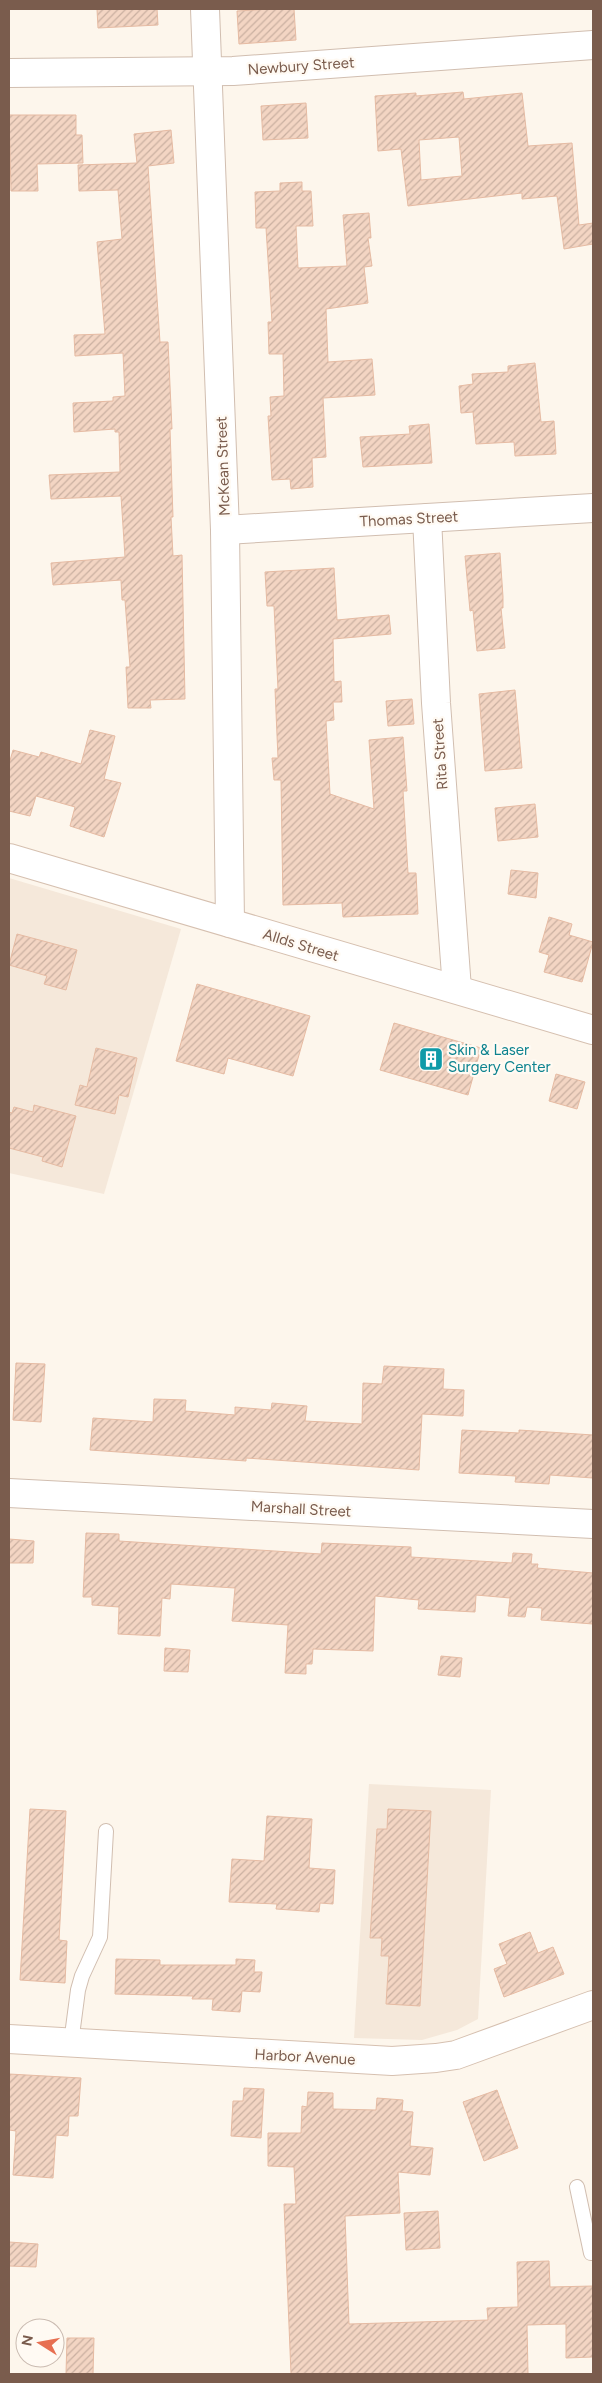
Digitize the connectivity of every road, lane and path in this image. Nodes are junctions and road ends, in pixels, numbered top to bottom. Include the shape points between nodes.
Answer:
1 (205, 9) edge
2 (593, 45) edge
3 (207, 72) junction
4 (9, 73) edge
5 (593, 508) edge
6 (427, 518) junction
7 (225, 530) junction
8 (9, 858) edge
9 (230, 923) junction
10 (457, 989) junction
11 (593, 1030) edge
12 (9, 1493) edge
13 (593, 1524) edge
14 (106, 1831) dead end
15 (593, 2005) edge
16 (9, 2039) edge
17 (71, 2043) junction
18 (577, 2187) dead end
19 (593, 2253) edge

1 - 3 street, McKean Street
2 - 3 street, Newbury Street
3 - 4 street, Newbury Street
3 - 7 street, McKean Street
5 - 6 street, Thomas Street
6 - 7 street, Thomas Street
6 - 10 street, Rita Street via 436,703
7 - 9 street, McKean Street
8 - 9 street, Allds Street
9 - 10 street, Allds Street
10 - 11 street, Allds Street
12 - 13 street, Marshall Street
14 - 17 lane via 100,1937 78,1990
15 - 17 street, Harbor Avenue via 456,2055 415,2061
16 - 17 street, Harbor Avenue
18 - 19 lane

